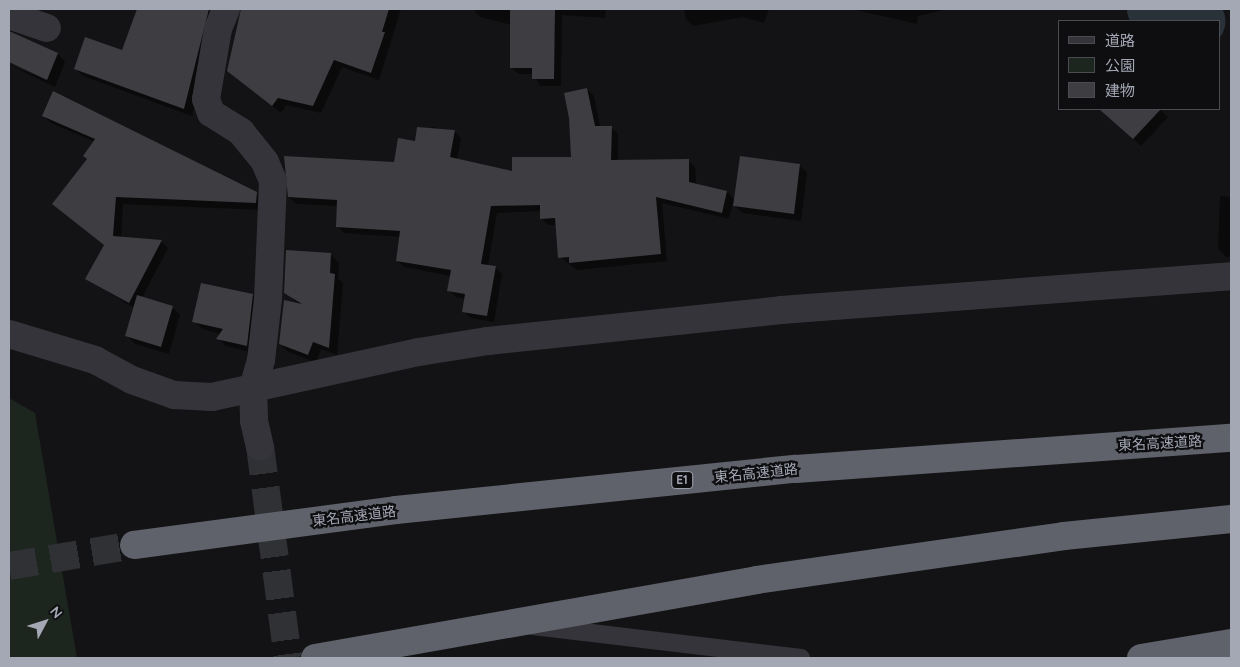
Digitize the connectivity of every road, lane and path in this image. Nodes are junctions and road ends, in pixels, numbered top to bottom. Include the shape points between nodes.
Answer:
1 (226, 9) edge
2 (9, 15) edge
3 (47, 28) dead end
4 (1231, 276) edge
5 (9, 334) edge
6 (253, 388) junction
7 (1231, 438) edge
8 (260, 446) tunnel mouth
9 (1231, 519) edge
10 (134, 545) tunnel mouth
11 (506, 623) junction
12 (1231, 643) edge
13 (315, 658) edge
14 (801, 658) edge
15 (1141, 658) edge

1 - 6 street via 218,29 206,99 211,113 241,132 265,162 273,180 268,299 261,360
2 - 3 street
4 - 6 street via 781,310 488,341
5 - 6 street via 94,360 132,380 174,395 212,397
6 - 8 street via 254,420
7 - 10 highway, 東名高速道路 / E1 via 786,470 396,510
9 - 11 highway via 1016,543 756,580
11 - 13 highway
11 - 14 lane
12 - 15 highway

